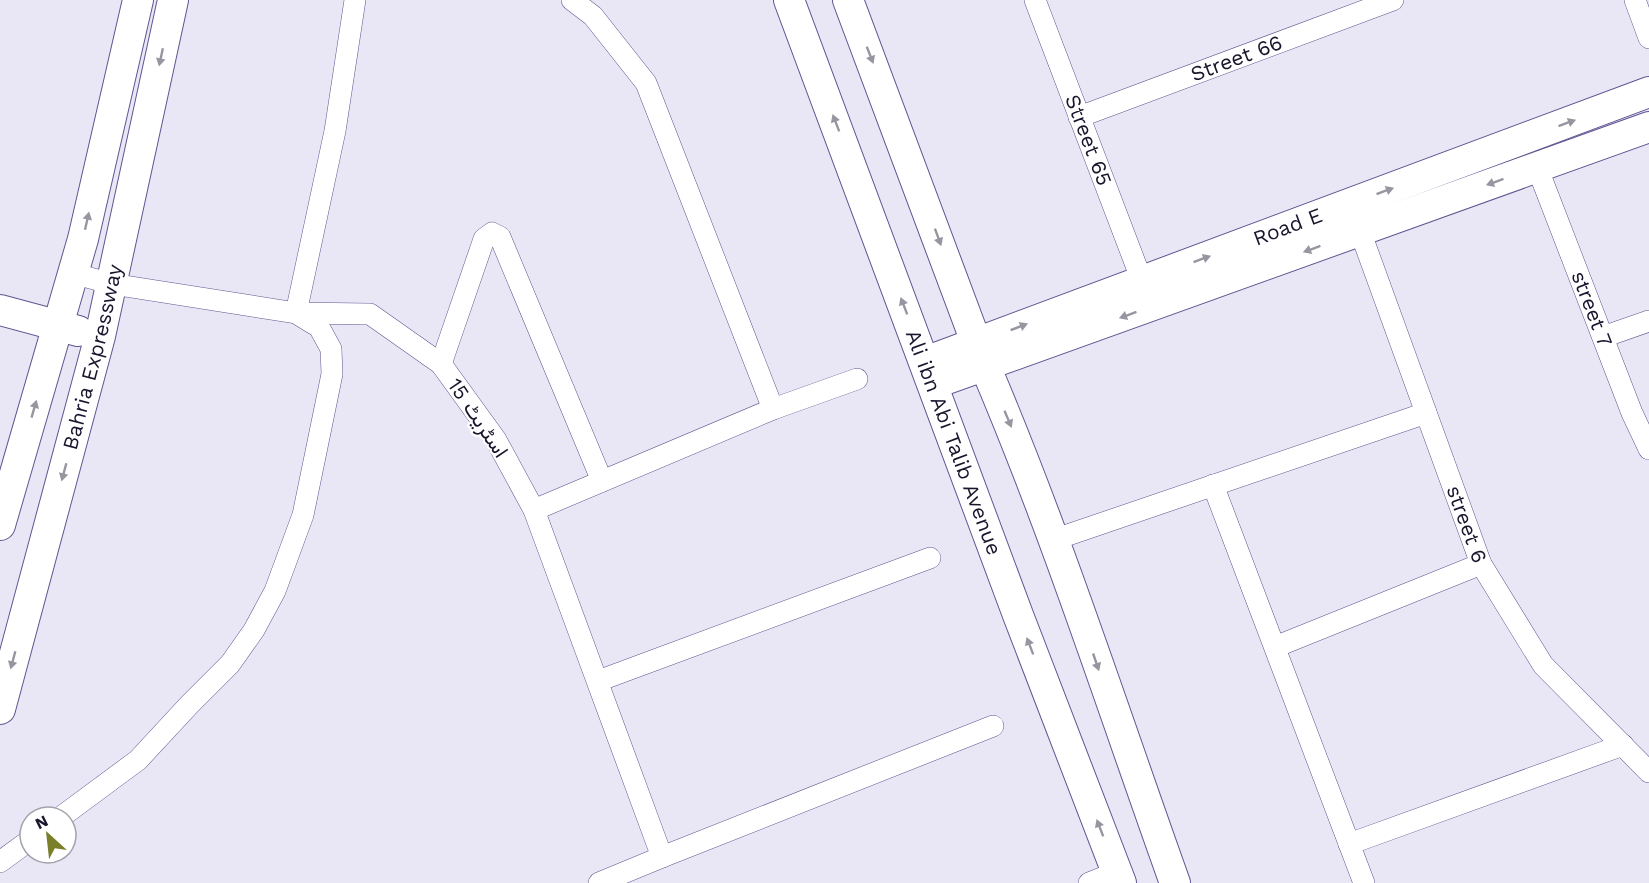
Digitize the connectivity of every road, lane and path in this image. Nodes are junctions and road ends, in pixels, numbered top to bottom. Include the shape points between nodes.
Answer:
1 (138, 0) edge
2 (173, 0) edge
3 (355, 0) edge
4 (572, 0) edge
5 (789, 0) edge
6 (848, 0) edge
7 (1035, 0) edge
8 (1393, 0) edge
9 (1635, 0) edge
10 (1649, 38) edge
11 (1649, 92) edge
12 (1079, 117) junction
13 (1649, 127) edge
14 (1537, 167) junction
15 (1360, 231) junction
16 (72, 273) junction
17 (1142, 281) junction
18 (112, 284) junction
19 (0, 310) edge
20 (296, 313) junction
21 (1649, 321) edge
22 (58, 327) junction
23 (100, 336) junction
24 (1604, 338) junction
25 (981, 354) junction
26 (441, 364) junction
27 (929, 373) junction
28 (856, 379) dead end
29 (772, 409) junction
30 (1426, 413) junction
31 (1649, 450) edge
32 (602, 481) junction
33 (1214, 485) junction
34 (534, 510) junction
35 (0, 525) edge
36 (1053, 540) junction
37 (930, 558) dead end
38 (1481, 564) junction
39 (1275, 647) junction
40 (598, 681) junction
41 (0, 709) edge
42 (993, 726) dead end
43 (1623, 745) junction
44 (1649, 772) edge
45 (77, 805) edge
46 (1349, 844) junction
47 (18, 849) edge
48 (662, 857) junction
49 (0, 862) edge
50 (1119, 878) edge
51 (599, 883) edge
52 (1089, 883) edge
53 (1175, 883) edge
54 (1364, 883) edge

16 -> 1 street, Bahria Expressway
2 -> 18 street, Bahria Expressway
3 - 20 street via 335,131
4 - 29 street via 593,16 646,83
27 -> 5 street, Ali ibn Abi Talib Avenue
6 -> 25 street
7 - 12 street, Street 65
8 - 12 street, Street 66
9 - 10 street
17 -> 11 street, Road E
12 - 17 street, Street 65
13 - 14 street, Road E
14 -> 15 street, Road E
14 - 24 street, street 7
15 -> 25 street, Road E
15 - 30 street, street 6
16 - 18 street, اسٹریٹ 15
16 - 22 street, Bahria Expressway
25 -> 17 street, Road E
18 - 20 street, اسٹریٹ 15
18 - 23 street, Bahria Expressway
19 - 22 street
20 - 26 street, اسٹریٹ 15 via 370,314
20 - 45 street via 319,327 331,350 332,374 303,515 275,591 230,664 138,760
21 - 24 street
22 - 23 street
35 -> 22 street, Bahria Expressway
23 -> 41 street, Bahria Expressway
24 - 31 street, street 7
25 - 27 street, Road E
25 -> 36 street
26 - 32 street via 484,239 492,233 500,237
26 - 34 street, اسٹریٹ 15 via 496,440
50 -> 27 street, Ali ibn Abi Talib Avenue
28 - 29 street
29 - 32 street
30 - 33 street
30 - 38 street, street 6
32 - 34 street
33 - 36 street
33 - 39 street
34 - 40 street, اسٹریٹ 15
36 -> 53 street
37 - 40 street
38 - 39 street
38 - 43 street, street 6 via 1543,665
39 - 46 street
40 - 48 street, اسٹریٹ 15
42 - 48 street
43 - 44 street, street 6
43 - 46 street
46 - 54 street
47 - 49 street
48 - 51 street
50 - 52 street

